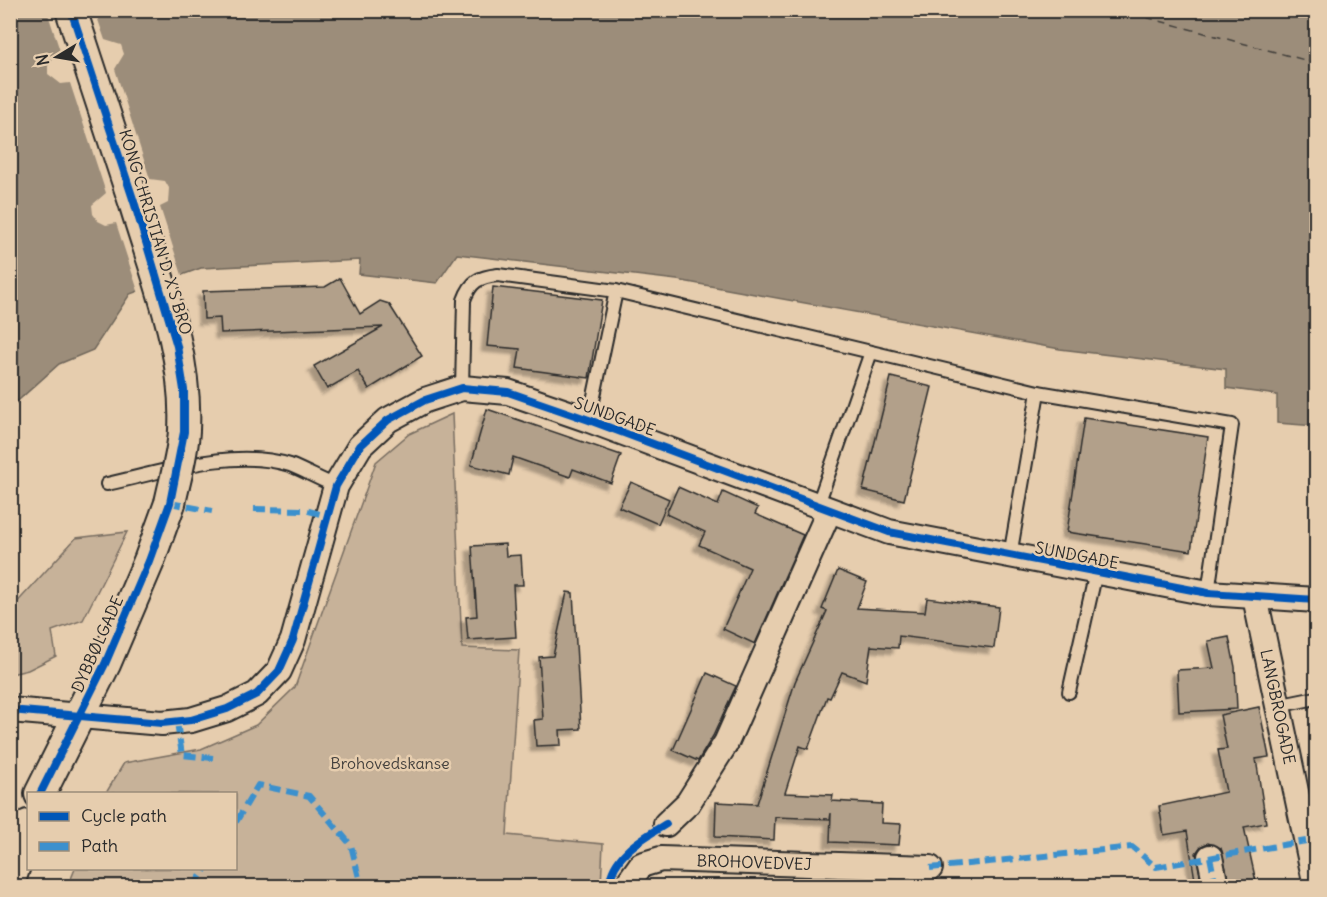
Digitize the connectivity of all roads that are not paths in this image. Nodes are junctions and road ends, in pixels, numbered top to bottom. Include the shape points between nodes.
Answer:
1 (71, 10) edge
2 (616, 291) junction
3 (871, 352) junction
4 (462, 388) junction
5 (1038, 392) junction
6 (590, 420) junction
7 (107, 484) dead end
8 (336, 486) junction
9 (170, 503) joint
10 (823, 509) junction
11 (1010, 556) junction
12 (1096, 572) junction
13 (1208, 593) junction
14 (1254, 597) junction
15 (1317, 600) edge
16 (1069, 692) dead end
17 (1317, 698) edge
18 (1277, 706) junction
19 (10, 710) edge
20 (78, 718) junction
21 (41, 792) edge
22 (666, 824) dead end
23 (27, 828) edge
24 (1210, 856) dead end
25 (930, 868) dead end
26 (10, 881) edge
27 (1315, 881) edge
28 (626, 886) edge
29 (1216, 886) edge

1 - 9 street, KONG CHRISTIAN D. X'S BRO, bridge via 177,346 184,432
2 - 3 lane
2 - 4 lane via 498,275 481,277 469,286 464,300
2 - 6 lane
3 - 5 lane
3 - 10 lane
4 - 6 street, SUNDGADE via 508,392
4 - 8 street, SUNDGADE via 425,400 388,420 360,447
5 - 11 lane
5 - 13 lane via 1232,424
6 - 10 street, SUNDGADE
7 - 8 lane via 224,460 256,460 289,465
8 - 20 street, SUNDGADE via 293,640 279,671 257,694 191,720 162,723
9 - 20 street, DYBBØLGADE via 149,561
10 - 11 street, SUNDGADE via 889,532
10 - 22 street via 726,743 688,803
11 - 12 street, SUNDGADE
12 - 13 street, SUNDGADE
12 - 16 lane
13 - 14 street, SUNDGADE
14 - 15 street, SUNDGADE
14 - 18 street, LANGBROGADE
17 - 18 lane
18 - 27 street, LANGBROGADE
19 - 20 street, SUNDGADE
20 - 21 street, DYBBØLGADE
23 - 26 street
24 - 29 street
25 - 28 street, BROHOVEDVEJ via 661,859 641,865

